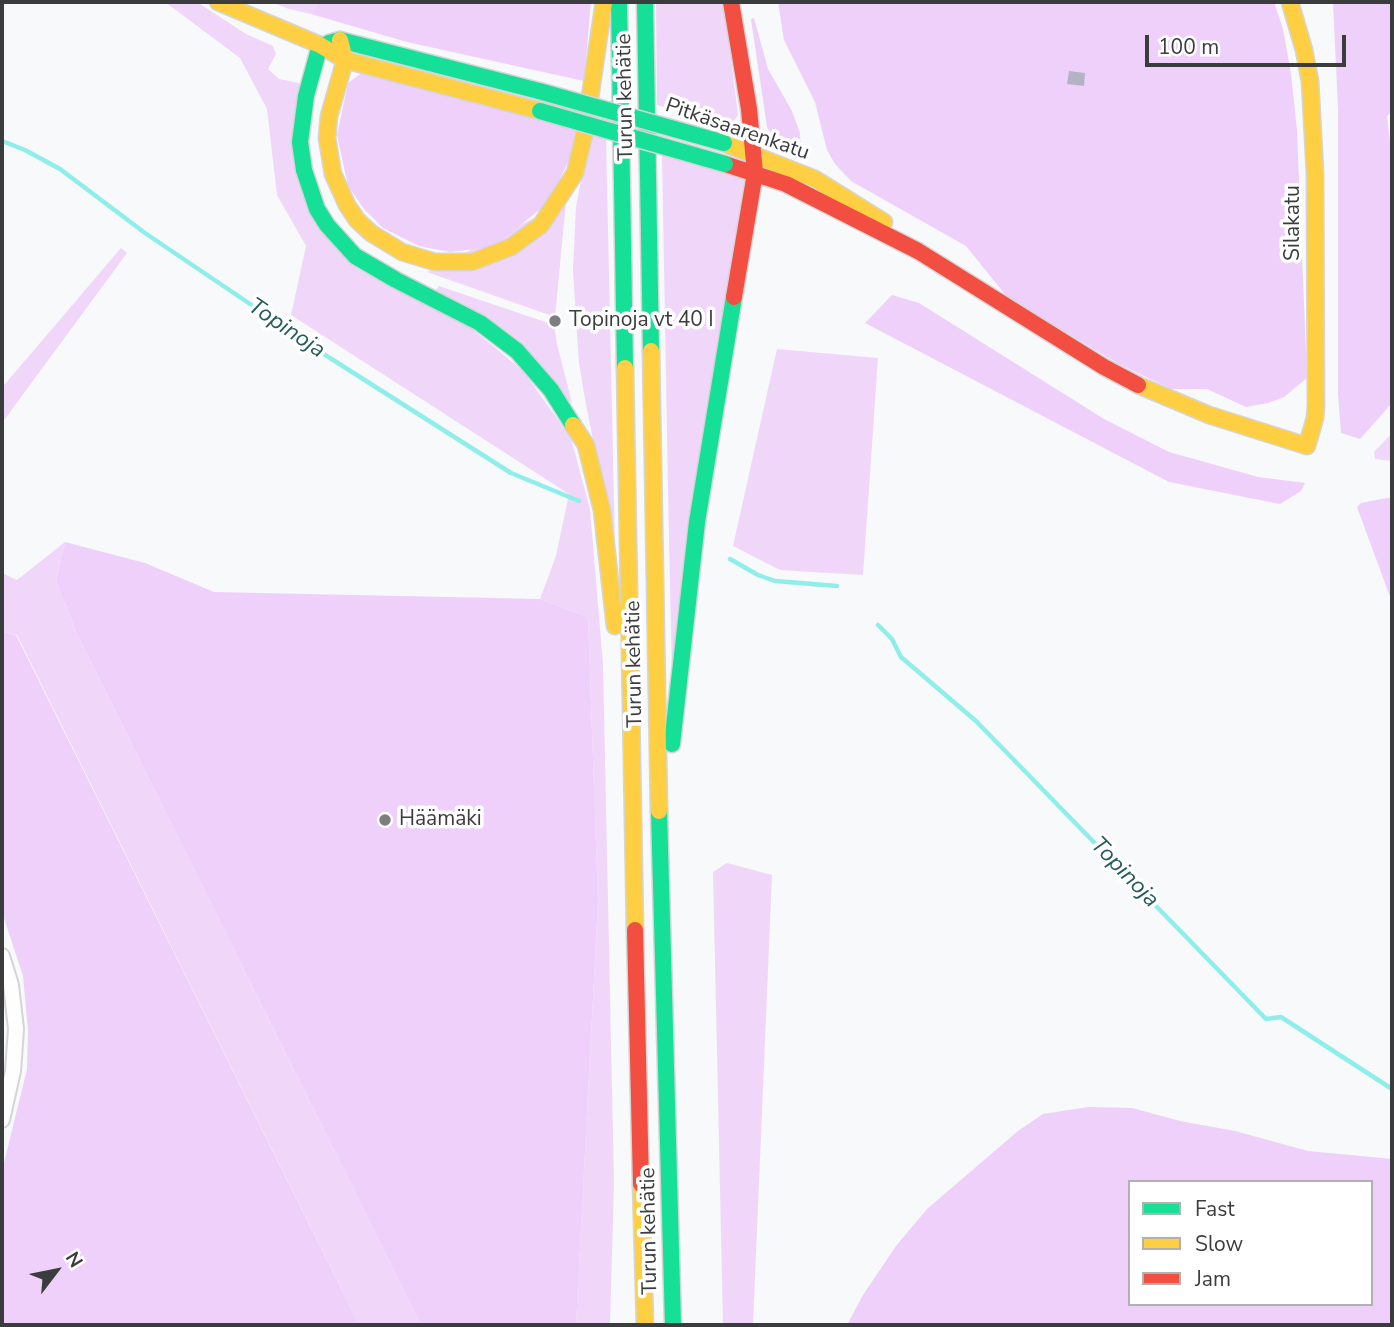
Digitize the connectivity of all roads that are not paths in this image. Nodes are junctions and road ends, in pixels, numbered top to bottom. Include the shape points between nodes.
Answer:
1 (218, 2) edge
2 (604, 2) edge
3 (619, 2) edge
4 (645, 2) edge
5 (731, 2) edge
6 (1290, 2) edge
7 (340, 40) junction
8 (320, 45) junction
9 (345, 60) junction
10 (753, 152) junction
11 (755, 173) junction
12 (918, 251) junction
13 (1307, 446) joint
14 (631, 729) junction
15 (661, 854) junction
16 (2, 956) edge
17 (2, 1120) edge
18 (645, 1325) edge
19 (673, 1325) edge

1 - 8 main road, Pitkäsaarenkatu
2 - 9 main road via 575,173 541,225 511,247 472,262 435,262 402,252 372,233 346,205 333,174 327,138
3 - 14 main road, Turun kehätie
4 - 15 main road, Turun kehätie
5 - 10 main road
6 - 13 main road, Silakatu via 1310,81 1315,173 1316,405
7 - 8 main road, Pitkäsaarenkatu
7 - 9 main road
7 - 10 main road, Pitkäsaarenkatu, bridge
8 - 9 main road, Pitkäsaarenkatu
8 - 14 main road via 300,142 309,190 327,225 355,256 461,312 517,351 551,390 586,445 602,510
9 - 11 main road, Pitkäsaarenkatu, bridge
10 - 11 main road
10 - 12 main road, Pitkäsaarenkatu via 837,191
11 - 12 main road, Pitkäsaarenkatu
11 - 15 main road via 695,535
12 - 13 main road, Pitkäsaarenkatu via 1104,368 1209,415
14 - 18 main road, Turun kehätie
15 - 19 main road, Turun kehätie
16 - 17 street via 16,1029

